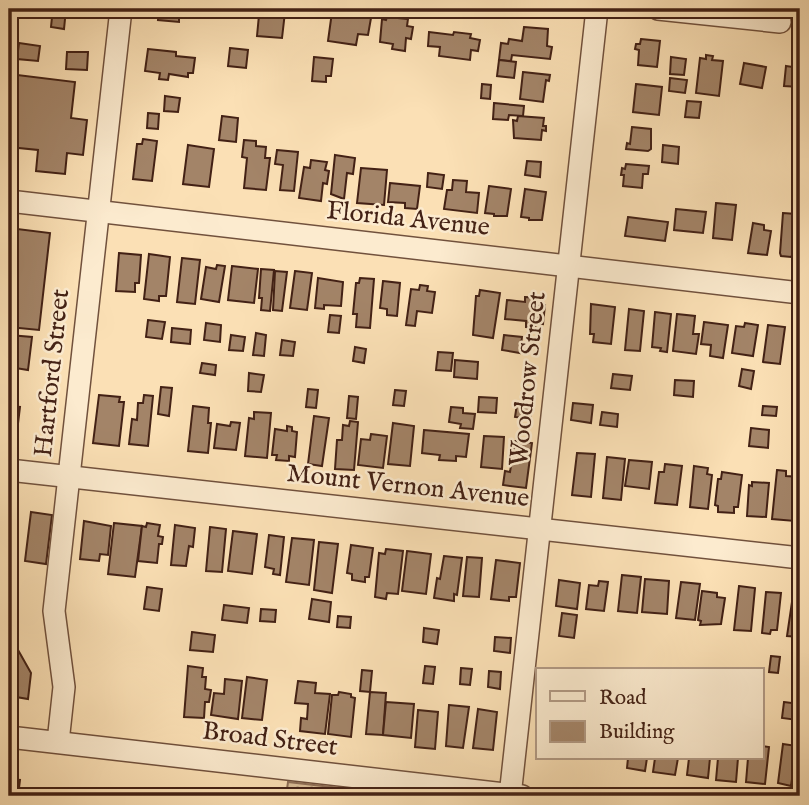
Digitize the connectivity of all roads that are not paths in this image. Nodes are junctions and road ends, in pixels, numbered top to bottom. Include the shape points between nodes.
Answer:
1 (121, 9) edge
2 (597, 9) edge
3 (658, 9) edge
4 (780, 22) dead end
5 (9, 201) edge
6 (99, 212) junction
7 (568, 265) junction
8 (800, 293) edge
9 (9, 470) edge
10 (69, 477) junction
11 (541, 528) junction
12 (800, 558) edge
13 (9, 737) edge
14 (58, 742) junction
15 (515, 796) edge

1 - 6 street, Hartford Street
2 - 7 street, Woodrow Street
3 - 4 street
5 - 6 street, Florida Avenue
6 - 7 street, Florida Avenue
6 - 10 street, Hartford Street
7 - 8 street, Florida Avenue
7 - 11 street, Woodrow Street
9 - 10 street, Mount Vernon Avenue
10 - 11 street, Mount Vernon Avenue
10 - 14 street, Hartford Street via 54,611 64,687
11 - 12 street, Mount Vernon Avenue
11 - 15 street, Woodrow Street
13 - 14 street, Broad Street
14 - 15 street, Broad Street

